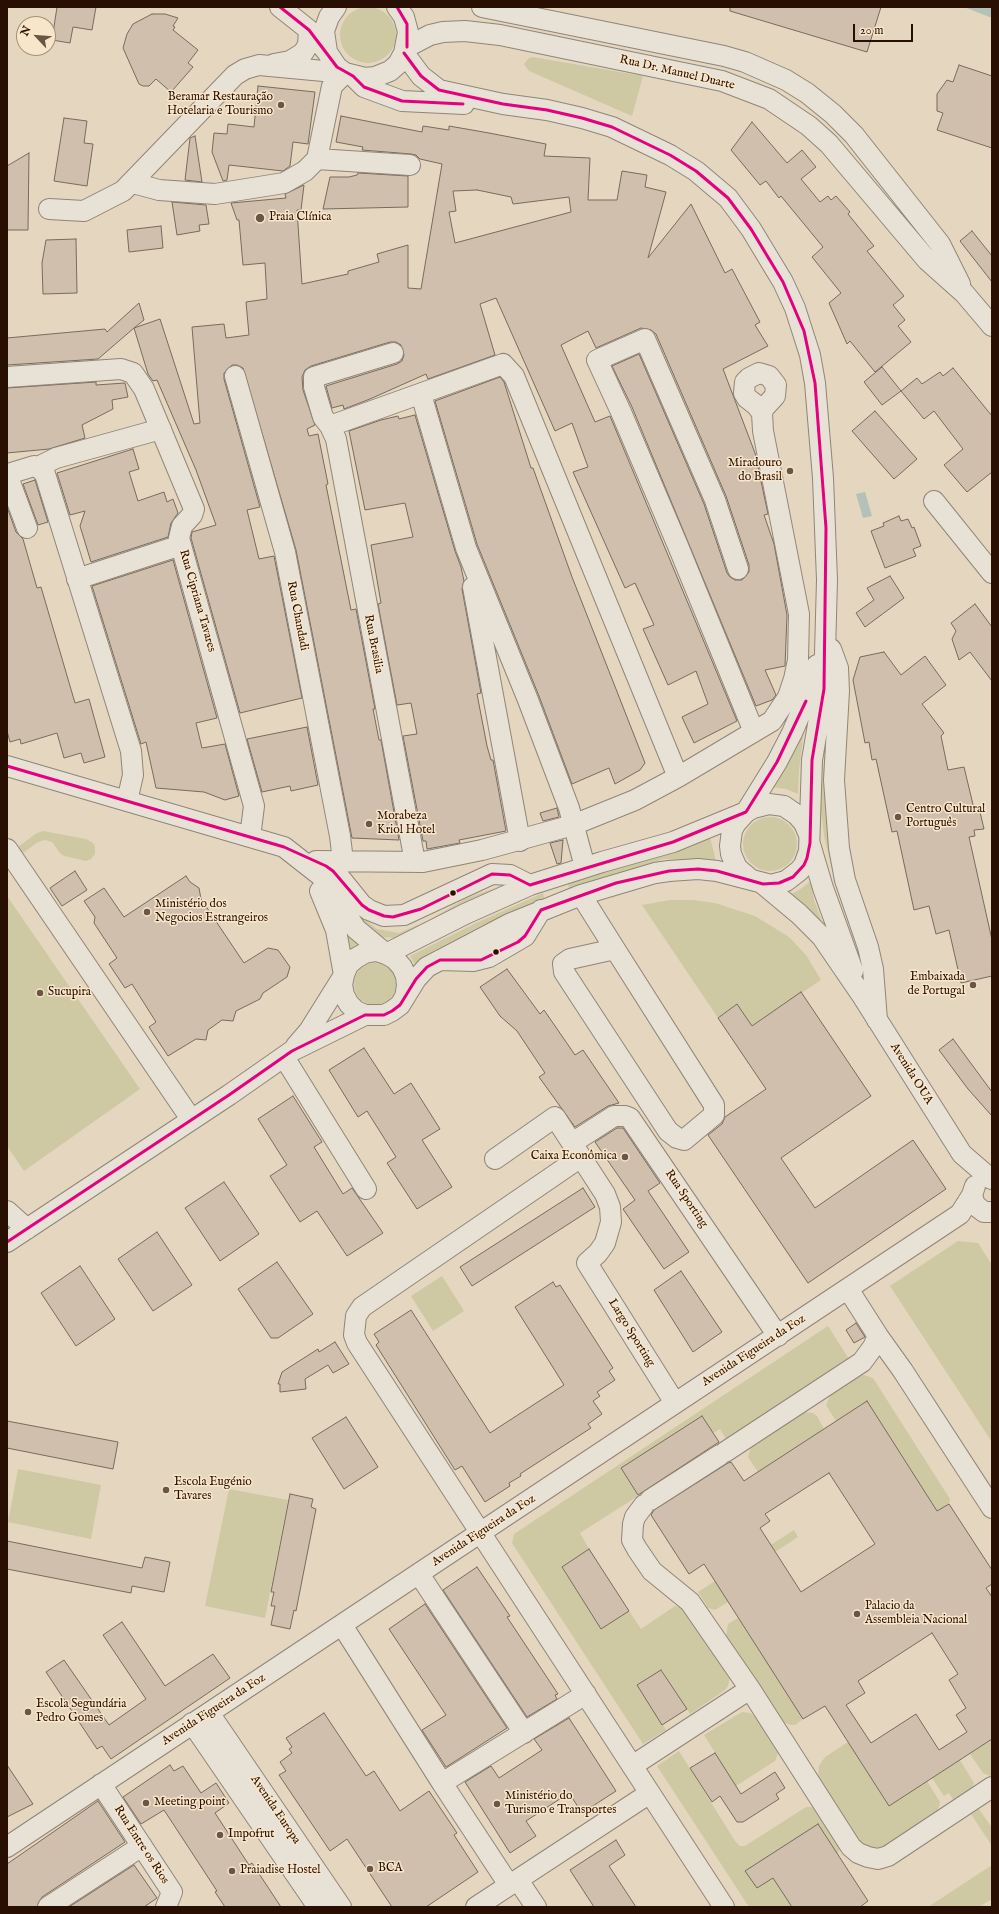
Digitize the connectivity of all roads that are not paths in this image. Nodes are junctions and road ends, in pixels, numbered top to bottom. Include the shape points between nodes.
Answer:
1 (280, 7) edge
2 (336, 7) edge
3 (397, 7) edge
4 (482, 7) edge
5 (309, 30) junction
6 (406, 50) junction
7 (327, 52) junction
8 (268, 65) junction
9 (349, 74) junction
10 (503, 104) junction
11 (317, 159) junction
12 (410, 165) dead end
13 (133, 183) junction
14 (49, 209) dead end
15 (964, 293) junction
16 (992, 326) edge
17 (393, 352) dead end
18 (235, 376) dead end
19 (7, 377) edge
20 (421, 394) junction
21 (762, 413) dead end
22 (330, 426) junction
23 (161, 429) junction
24 (38, 467) junction
25 (7, 474) edge
26 (934, 501) dead end
27 (27, 528) dead end
28 (181, 545) junction
29 (466, 548) junction
30 (738, 569) dead end
31 (992, 573) edge
32 (77, 579) junction
33 (826, 634) junction
34 (754, 732) junction
35 (11, 772) edge
36 (678, 777) junction
37 (127, 801) junction
38 (746, 812) junction
39 (573, 824) junction
40 (250, 837) junction
41 (809, 839) junction
42 (520, 841) junction
43 (284, 847) junction
44 (7, 849) edge
45 (316, 861) junction
46 (343, 861) junction
47 (415, 862) junction
48 (585, 867) junction
49 (760, 883) junction
50 (530, 885) junction
51 (581, 895) junction
52 (615, 949) junction
53 (386, 954) junction
54 (344, 975) junction
55 (861, 994) junction
56 (405, 996) junction
57 (365, 1015) junction
58 (877, 1020) junction
59 (288, 1054) junction
60 (191, 1119) junction
61 (576, 1150) junction
62 (962, 1154) junction
63 (495, 1159) dead end
64 (992, 1179) edge
65 (366, 1190) dead end
66 (972, 1192) junction
67 (7, 1211) edge
68 (989, 1213) edge
69 (960, 1214) junction
70 (27, 1229) junction
71 (7, 1242) edge
72 (848, 1289) junction
73 (778, 1336) junction
74 (878, 1336) junction
75 (675, 1403) junction
76 (992, 1508) edge
77 (480, 1532) junction
78 (419, 1574) junction
79 (342, 1625) junction
80 (750, 1690) junction
81 (586, 1694) junction
82 (209, 1713) junction
83 (192, 1723) junction
84 (524, 1733) junction
85 (632, 1766) junction
86 (102, 1784) junction
87 (442, 1784) junction
88 (992, 1787) edge
89 (650, 1793) junction
90 (142, 1846) junction
91 (7, 1847) edge
92 (514, 1883) junction
93 (48, 1907) edge
94 (166, 1907) edge
95 (318, 1907) edge
96 (341, 1907) edge
97 (476, 1907) edge
98 (536, 1907) edge
99 (724, 1907) edge

1 - 5 street
2 - 7 street via 326,24 324,39
3 - 6 street via 407,24
4 - 15 street, Rua Dr. Manuel Duarte via 724,56 786,80 816,100 854,135 940,244
5 - 7 street
5 - 8 street via 308,45 303,53 290,61
6 - 9 street via 398,64 383,74 371,78
6 - 10 street via 421,76 439,90
6 - 15 street, Rua Dr. Manuel Duarte via 430,35 443,32 494,34 722,81 751,91 787,110 830,144 927,260
7 - 9 street via 337,67
8 - 9 street
8 - 13 street via 245,69 235,75
9 - 10 street via 364,87 402,101
9 - 11 street via 332,86
10 - 33 street via 582,118 670,154 696,171 728,198 770,258 800,319 815,383 825,513
11 - 12 street
11 - 13 street via 305,171 284,183 215,194 179,193
13 - 14 street via 90,209
15 - 16 street, Rua Dr. Manuel Duarte
17 - 22 street, Rua Brasilia via 314,377 316,397 323,417
18 - 46 street, Rua Chandadi via 285,552
19 - 23 street, Rua Cipriana Tavares via 112,368 128,370 137,378
20 - 22 street
20 - 29 street
20 - 36 street via 503,364 514,376
21 - 34 street via 800,614 800,636 798,660 788,697 772,721
22 - 47 street, Rua Brasilia via 336,439
23 - 24 street via 56,458
23 - 28 street, Rua Cipriana Tavares via 194,509 179,532
24 - 25 street
24 - 32 street via 45,474
25 - 27 street
26 - 31 street
28 - 32 street
28 - 40 street, Rua Cipriana Tavares via 254,806
29 - 39 street via 528,700
29 - 42 street
30 - 34 street via 715,500 645,339 597,360 678,546
32 - 37 street via 131,750 133,775
33 - 38 street via 807,698 792,733
33 - 41 street via 824,689 812,760
33 - 58 street via 838,668 834,780 839,848 845,880 873,969
34 - 36 street
35 - 37 street
36 - 39 street via 635,800
37 - 40 street
38 - 41 street via 761,805 784,806 801,819
38 - 48 street via 673,842
38 - 49 street via 732,830 731,854 737,868 749,879
39 - 42 street
39 - 48 street
40 - 43 street
41 - 49 street via 807,858 793,877 779,883
41 - 55 street, Avenida OUA
42 - 47 street via 451,858
43 - 45 street
43 - 53 street via 321,876 356,929
43 - 54 street via 314,882 329,909 336,930
44 - 60 street
45 - 46 street
45 - 50 street via 333,871 369,910 384,916 404,915 492,874 510,875
46 - 47 street
48 - 50 street
49 - 51 street via 717,871 698,869 637,877
49 - 55 street, Avenida OUA via 799,914 822,937
50 - 53 street
51 - 52 street
51 - 56 street via 509,924 427,967
52 - 52 street via 714,1105 714,1115 684,1140 668,1131 564,972 564,964 570,959
53 - 54 street via 365,953 348,965
53 - 56 street via 402,967 406,976
54 - 57 street via 344,995 356,1011
54 - 59 street via 309,1032
55 - 58 street, Avenida OUA
56 - 57 street via 396,1008 384,1015
57 - 59 street
58 - 62 street, Avenida OUA
59 - 60 street via 229,1096
59 - 65 street
60 - 70 street
61 - 63 street via 554,1117
61 - 73 street, Rua Sporting via 614,1116 630,1118
61 - 75 street, Largo Sporting via 605,1194 610,1207 611,1222 605,1243 587,1263
61 - 77 street, Rua Sporting via 362,1307 356,1316 354,1325 357,1343
62 - 64 street, Avenida OUA
62 - 66 street, Avenida OUA
64 - 66 street via 980,1181
66 - 68 street, Avenida OUA via 975,1205
66 - 69 street, Avenida Figueira da Foz
67 - 70 street
68 - 69 street, Avenida Figueira da Foz
69 - 72 street, Avenida Figueira da Foz
70 - 71 street
72 - 73 street, Avenida Figueira da Foz
72 - 74 street
73 - 75 street, Avenida Figueira da Foz
74 - 76 street
74 - 80 street via 862,1362 647,1502 635,1517 632,1540 637,1549 652,1571 690,1602
75 - 77 street, Avenida Figueira da Foz
77 - 78 street, Avenida Figueira da Foz
77 - 81 street, Rua Sporting
78 - 79 street, Avenida Figueira da Foz
78 - 84 street
79 - 82 street, Avenida Figueira da Foz
79 - 87 street
80 - 85 street
80 - 88 street via 851,1847 868,1858 888,1856
81 - 84 street
81 - 85 street, Rua Sporting
82 - 83 street, Avenida Figueira da Foz
82 - 96 street, Avenida Europa
83 - 86 street, Avenida Figueira da Foz
83 - 95 street, Avenida Europa
84 - 87 street
85 - 89 street, Rua Sporting
86 - 90 street, Rua Entre os Rios
86 - 91 street, Avenida Figueira da Foz
87 - 92 street
89 - 92 street
89 - 99 street, Rua Sporting
90 - 93 street
90 - 94 street, Rua Entre os Rios via 172,1892
92 - 97 street
92 - 98 street

